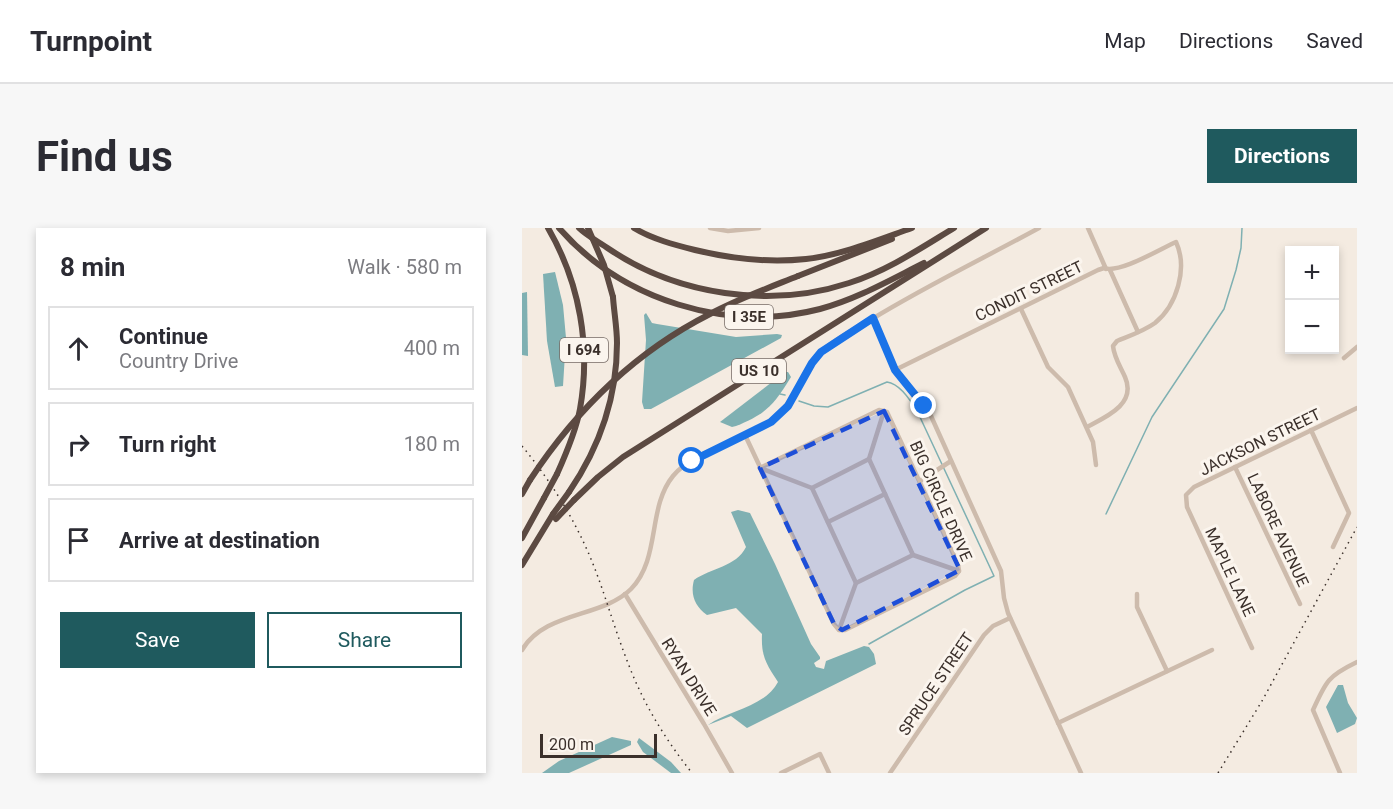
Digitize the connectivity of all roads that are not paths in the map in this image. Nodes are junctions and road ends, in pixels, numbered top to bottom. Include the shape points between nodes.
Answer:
1 (548, 228) edge
2 (559, 228) edge
3 (579, 228) edge
4 (588, 228) edge
5 (634, 228) edge
6 (710, 228) edge
7 (759, 228) edge
8 (913, 228) edge
9 (954, 228) edge
10 (986, 228) edge
11 (1039, 228) edge
12 (1088, 228) edge
13 (950, 250) junction
14 (1108, 270) junction
15 (1021, 309) junction
16 (873, 318) junction
17 (1138, 332) junction
18 (1357, 347) edge
19 (1344, 358) dead end
20 (895, 370) junction
21 (1357, 408) edge
22 (884, 411) junction
23 (1087, 427) junction
24 (1311, 430) junction
25 (745, 435) junction
26 (869, 459) junction
27 (951, 461) junction
28 (1096, 465) dead end
29 (1235, 467) junction
30 (760, 468) junction
31 (920, 481) junction
32 (812, 488) junction
33 (522, 494) edge
34 (885, 494) junction
35 (1187, 507) joint
36 (555, 517) junction
37 (828, 522) junction
38 (522, 538) edge
39 (1333, 547) dead end
40 (913, 555) junction
41 (522, 565) edge
42 (959, 571) junction
43 (856, 583) junction
44 (625, 594) junction
45 (1137, 594) dead end
46 (1300, 604) dead end
47 (1010, 618) junction
48 (839, 630) junction
49 (1252, 648) dead end
50 (522, 650) edge
51 (1212, 650) dead end
52 (1357, 662) edge
53 (1167, 671) junction
54 (1058, 723) junction
55 (732, 773) edge
56 (780, 773) edge
57 (829, 773) edge
58 (890, 773) edge
59 (1081, 773) edge
60 (1340, 773) edge

1 - 38 highway, I 694, bridge via 576,291 585,369 580,411 557,474
2 - 13 highway, I 35E via 610,273 643,292 694,309 747,317 798,314 840,303
3 - 9 highway, I 35E via 627,261 667,280 717,292 760,296 795,295 849,284
4 - 36 highway, I 694, bridge via 613,297 617,342 614,386 592,454
5 - 8 highway via 674,245 753,261 807,259
6 - 7 street
8 - 33 highway, bridge via 707,315 645,354 581,412
10 - 13 highway, I 35E
11 - 16 street
12 - 14 street
13 - 36 highway, US 10, bridge via 623,457
14 - 15 street, CONDIT STREET via 1098,270
14 - 17 street
14 - 17 street, CONDIT STREET via 1176,242 1182,267 1174,296 1158,320
15 - 20 street, CONDIT STREET
15 - 23 street via 1047,364 1066,383
16 - 20 street
16 - 25 street via 821,352 788,406 771,422
17 - 23 street via 1113,346 1128,385 1119,409
18 - 19 street
20 - 27 street via 924,406
21 - 24 street, JACKSON STREET
22 - 26 street
22 - 30 street
22 - 31 street, BIG CIRCLE DRIVE
23 - 28 street
24 - 29 street, JACKSON STREET
24 - 39 street via 1349,513
25 - 30 street
25 - 44 street via 692,461 674,475 657,507 645,565 639,579
26 - 32 street
26 - 34 street
27 - 31 street
27 - 47 street via 1001,571
29 - 35 street, JACKSON STREET via 1191,489 1186,495
29 - 46 street, LABORE AVENUE
30 - 32 street
30 - 48 street
31 - 42 street, BIG CIRCLE DRIVE
32 - 37 street
34 - 37 street
34 - 40 street
35 - 49 street, MAPLE LANE
36 - 41 highway, I 694
37 - 43 street
40 - 42 street
40 - 43 street
42 - 48 street, BIG CIRCLE DRIVE
43 - 48 street
44 - 50 street via 546,627
44 - 55 street, RYAN DRIVE
45 - 53 street via 1137,607
47 - 54 street
47 - 58 street, SPRUCE STREET via 984,635
51 - 53 street
52 - 60 street via 1330,678 1313,710
53 - 54 street
54 - 59 street
56 - 57 street via 820,754

